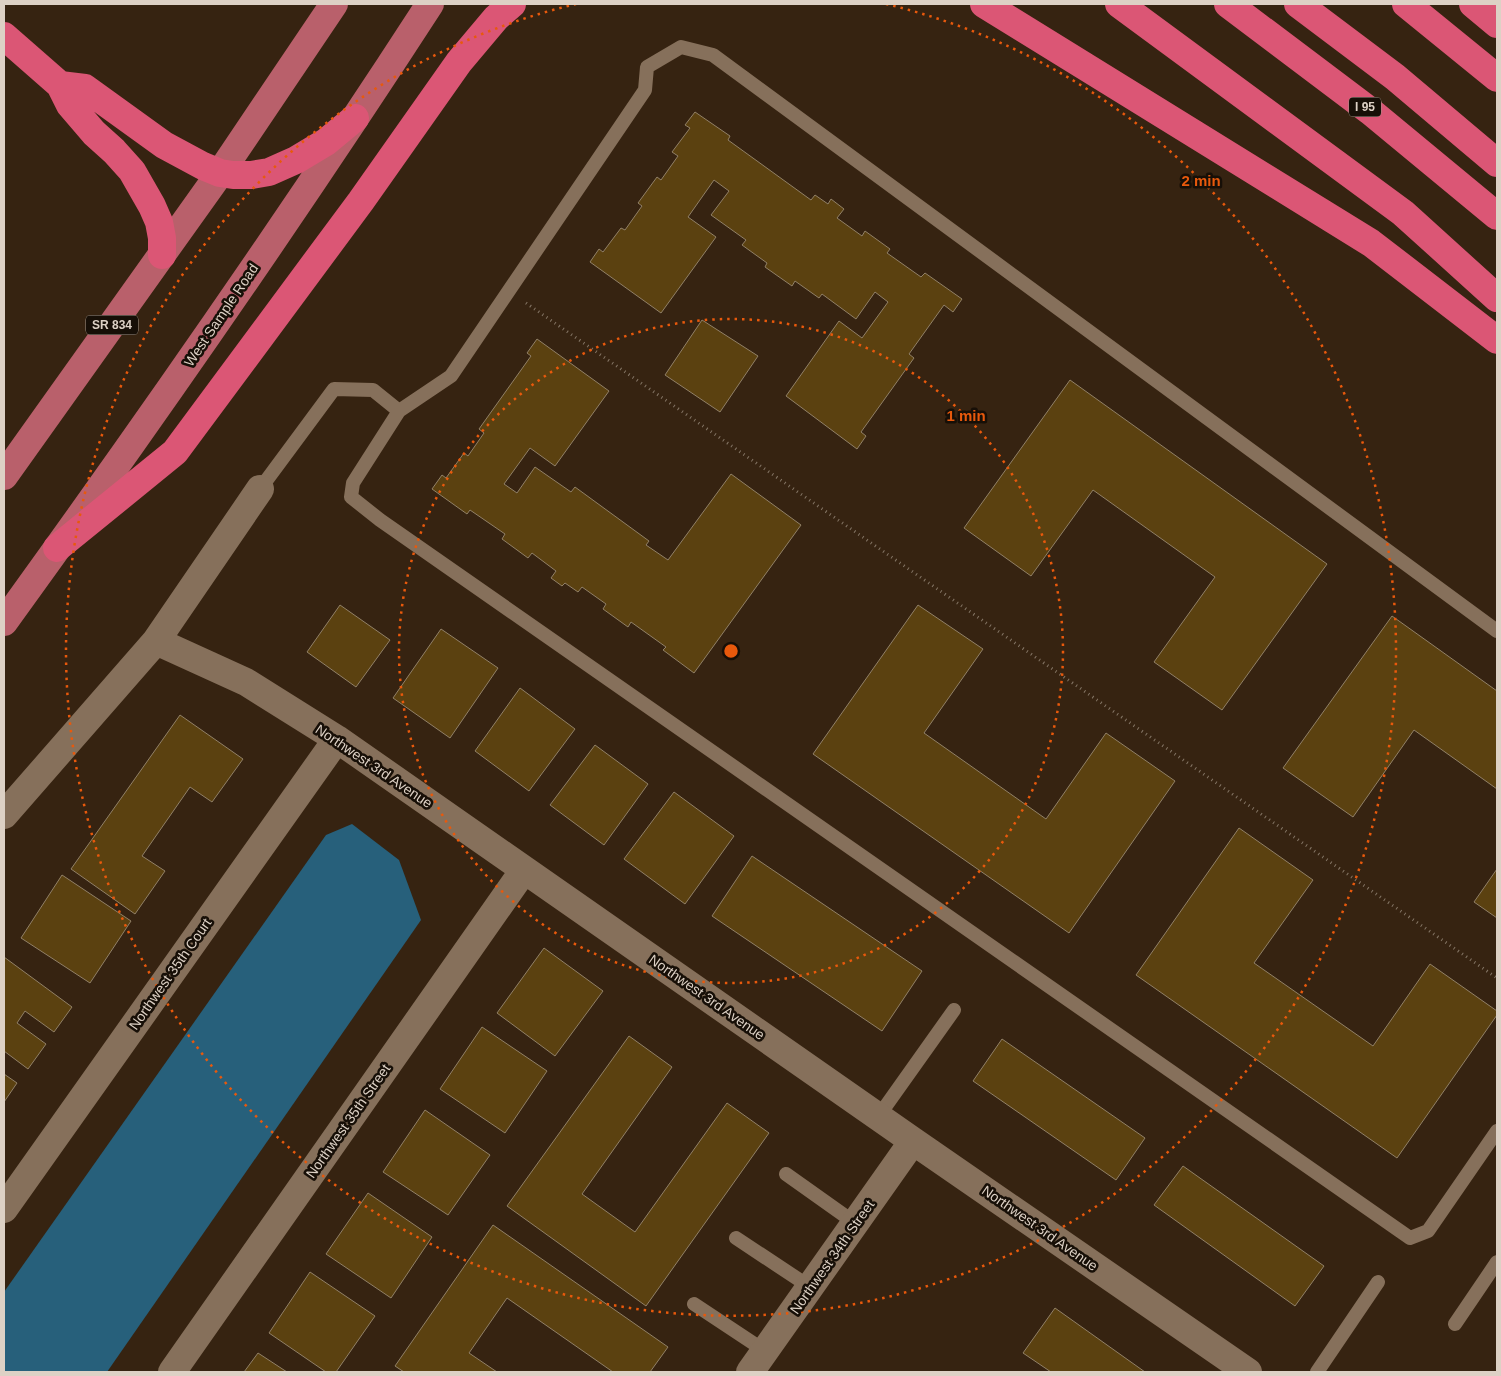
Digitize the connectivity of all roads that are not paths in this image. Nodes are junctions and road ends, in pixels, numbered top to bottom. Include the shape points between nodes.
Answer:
1 (334, 4) edge
2 (430, 4) edge
3 (512, 4) edge
4 (984, 4) edge
5 (1119, 4) edge
6 (1228, 4) edge
7 (1298, 4) edge
8 (1406, 4) edge
9 (1473, 4) edge
10 (1497, 24) edge
11 (4, 36) edge
12 (1497, 78) edge
13 (60, 85) junction
14 (355, 118) junction
15 (1497, 163) edge
16 (220, 173) junction
17 (1497, 216) edge
18 (162, 256) junction
19 (1497, 298) edge
20 (1497, 340) edge
21 (399, 411) junction
22 (4, 476) edge
23 (260, 489) joint
24 (57, 548) junction
25 (4, 622) edge
26 (1497, 631) edge
27 (156, 640) junction
28 (337, 739) junction
29 (4, 815) edge
30 (524, 870) junction
31 (954, 1010) dead end
32 (878, 1117) junction
33 (1497, 1131) edge
34 (914, 1141) junction
35 (786, 1174) dead end
36 (4, 1209) edge
37 (855, 1223) junction
38 (736, 1238) dead end
39 (1497, 1262) edge
40 (1378, 1282) dead end
41 (810, 1287) junction
42 (694, 1304) dead end
43 (1455, 1324) dead end
44 (757, 1362) edge
45 (172, 1372) edge
46 (1248, 1372) edge
47 (1317, 1372) edge

1 - 16 main road, SR 834
2 - 14 main road, West Sample Road
3 - 24 highway via 459,62 362,200 175,452
4 - 20 highway via 1371,243
5 - 19 highway via 1403,213
6 - 17 highway, I 95 via 1370,111
7 - 15 highway via 1395,77
8 - 12 highway
9 - 10 highway
11 - 13 highway
13 - 16 highway via 86,88 164,145
13 - 18 highway via 70,105 132,171 143,188 159,222
14 - 16 highway via 326,142 269,172 251,175
14 - 24 main road, West Sample Road via 176,381
16 - 18 main road, SR 834
18 - 22 main road, SR 834
21 - 23 lane via 372,390 334,389
21 - 26 lane via 451,376 645,90 647,67 682,47 713,55
21 - 33 lane via 353,483 351,498 1410,1238 1428,1231
23 - 27 street
24 - 25 main road, West Sample Road
27 - 28 street, Northwest 3rd Avenue via 246,682
27 - 29 street
28 - 30 street, Northwest 3rd Avenue
28 - 36 street, Northwest 35th Court
30 - 32 street, Northwest 3rd Avenue
30 - 45 street, Northwest 35th Street
31 - 32 lane
32 - 34 street, Northwest 3rd Avenue
34 - 37 street, Northwest 34th Street
34 - 46 street, Northwest 3rd Avenue
35 - 37 lane
37 - 41 street, Northwest 34th Street
38 - 41 lane
39 - 43 lane
40 - 47 lane
41 - 44 street, Northwest 34th Street
42 - 44 lane

